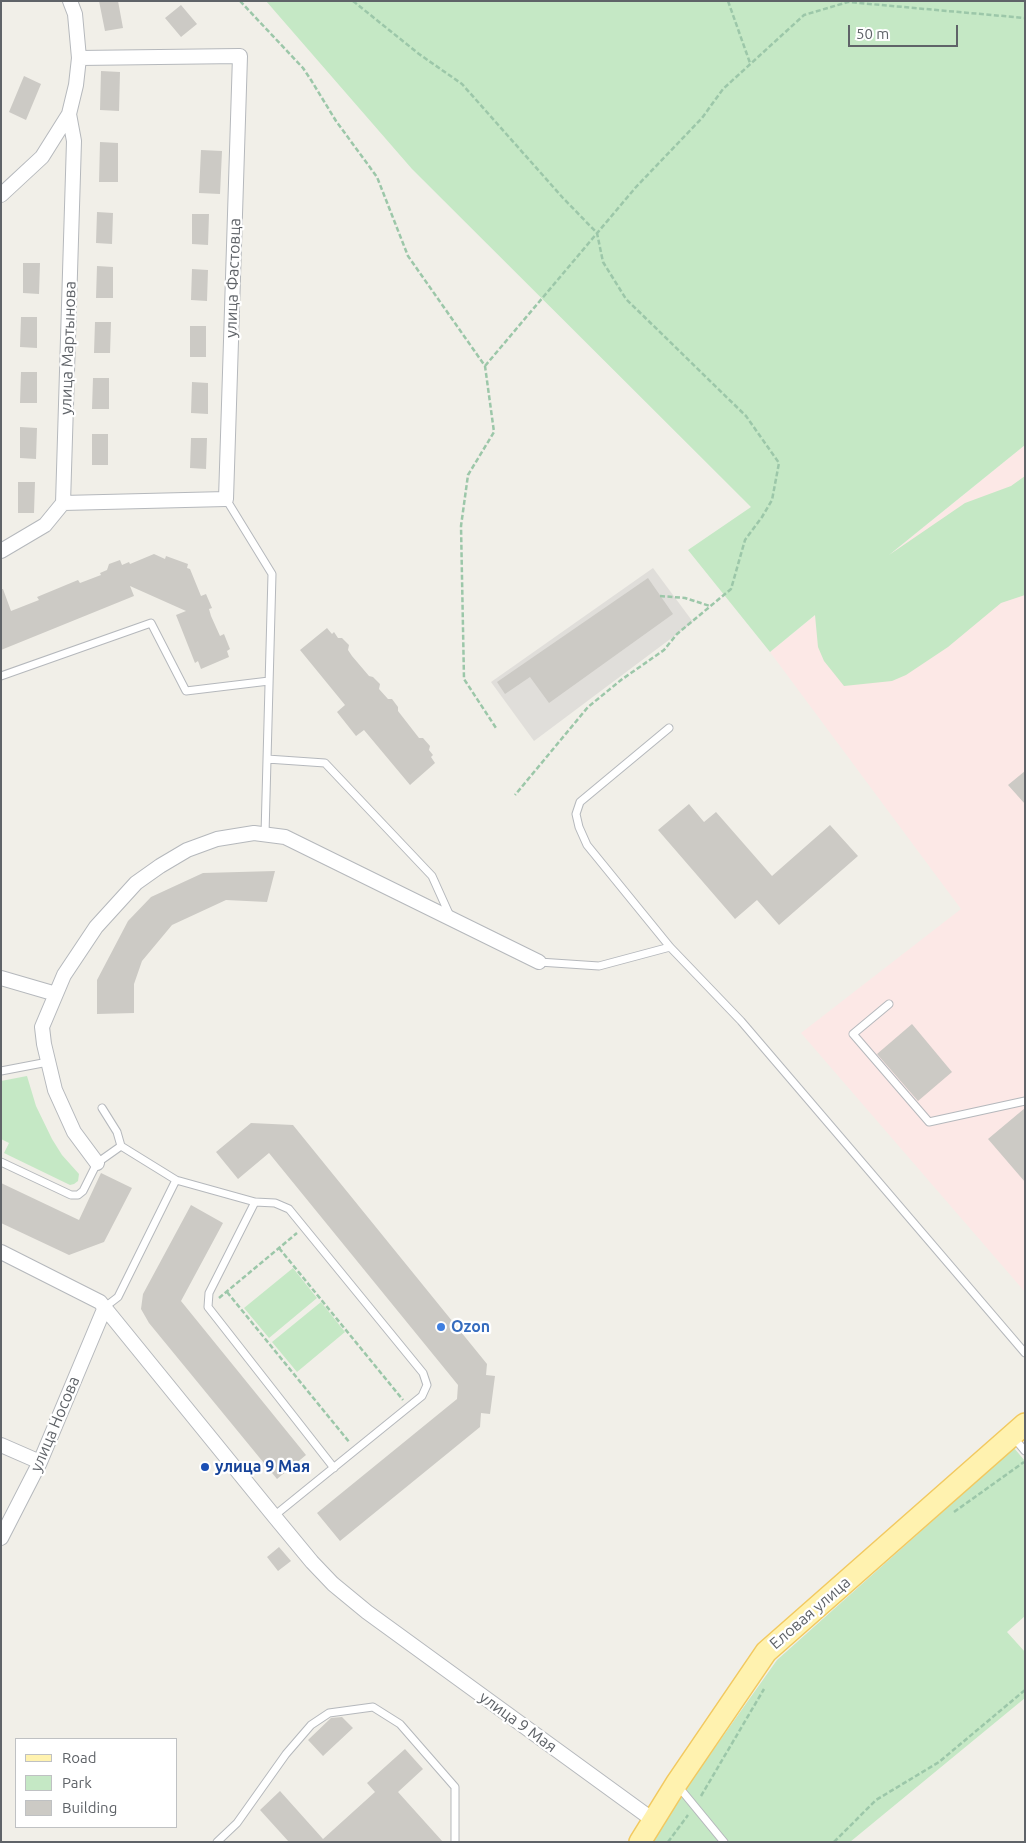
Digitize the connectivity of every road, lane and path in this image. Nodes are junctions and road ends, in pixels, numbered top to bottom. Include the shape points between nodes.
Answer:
1 (70, 1) edge
2 (240, 1) edge
3 (353, 1) edge
4 (728, 1) edge
5 (1025, 18) edge
6 (79, 58) junction
7 (750, 63) junction
8 (69, 114) junction
9 (1, 195) edge
10 (597, 233) junction
11 (485, 366) junction
12 (226, 499) junction
13 (64, 502) junction
14 (1, 551) edge
15 (660, 596) dead end
16 (710, 606) junction
17 (1, 676) edge
18 (269, 681) junction
19 (496, 728) dead end
20 (670, 728) dead end
21 (267, 759) junction
22 (515, 795) dead end
23 (265, 834) junction
24 (451, 919) junction
25 (670, 947) junction
26 (539, 962) joint
27 (1, 978) edge
28 (56, 994) junction
29 (889, 1004) dead end
30 (48, 1062) junction
31 (1, 1071) edge
32 (1025, 1101) edge
33 (102, 1108) dead end
34 (121, 1146) junction
35 (1, 1162) edge
36 (97, 1163) junction
37 (176, 1180) junction
38 (254, 1202) junction
39 (304, 1227) junction
40 (279, 1248) junction
41 (1, 1252) edge
42 (227, 1292) junction
43 (105, 1307) junction
44 (208, 1307) junction
45 (1025, 1353) edge
46 (408, 1407) junction
47 (1021, 1437) edge
48 (1, 1445) edge
49 (356, 1450) junction
50 (40, 1462) junction
51 (1025, 1462) edge
52 (334, 1468) junction
53 (274, 1516) junction
54 (950, 1516) dead end
55 (1, 1538) edge
56 (769, 1681) dead end
57 (1025, 1690) edge
58 (676, 1784) junction
59 (695, 1806) junction
60 (653, 1820) junction
61 (217, 1842) edge
62 (455, 1842) edge
63 (640, 1842) edge
64 (668, 1842) edge
65 (724, 1842) edge
66 (834, 1842) edge

1 - 6 street, улица Мартынова via 75,14
2 - 11 path via 303,68 377,178 408,256
3 - 10 path via 462,84
4 - 7 path
5 - 7 path via 848,2 804,15
6 - 8 street, улица Мартынова
6 - 12 street, улица Фастовца via 240,56
7 - 10 path via 723,89 702,118
8 - 9 street, улица Мартынова via 42,157
8 - 13 street, улица Мартынова via 74,141
10 - 11 path
10 - 16 path via 603,262 626,299 746,416 779,463 772,500 745,540 731,589
11 - 19 path via 494,432 468,475 462,526 464,679
12 - 13 street
12 - 18 lane via 272,574
13 - 14 street via 45,525
15 - 16 path via 686,598
16 - 22 path via 664,650 588,707
17 - 18 lane via 151,623 186,691
18 - 21 lane
20 - 25 lane via 580,802 576,814 587,844
21 - 23 lane
21 - 24 lane via 325,762 432,876
23 - 24 street via 285,837
23 - 28 street via 217,839 187,850 136,884 96,927 64,974
24 - 26 street
25 - 26 lane via 599,966
25 - 45 lane via 741,1021
27 - 28 street
28 - 30 street via 42,1026
29 - 32 lane via 854,1034 929,1122
30 - 31 lane
30 - 36 street via 65,1114
33 - 34 lane via 117,1132
34 - 36 lane
34 - 37 lane
35 - 36 lane via 71,1196 83,1191
37 - 38 lane
37 - 43 lane via 118,1297
38 - 39 lane via 275,1203 289,1209
38 - 44 lane via 209,1293
39 - 40 path
39 - 46 lane via 423,1373 426,1391
40 - 42 path
40 - 46 path
41 - 43 street, улица 9 Мая via 95,1298
42 - 44 path
42 - 49 path
43 - 50 street, улица Носова
43 - 53 street, улица 9 Мая
44 - 52 lane
46 - 49 lane
47 - 58 main road, Еловая улица via 766,1652
48 - 50 street
49 - 52 lane
50 - 55 street, улица Носова
51 - 54 path
52 - 53 lane
53 - 60 street, улица 9 Мая via 323,1575 360,1606
56 - 59 path
57 - 66 path via 939,1762 876,1800
58 - 59 lane
58 - 60 main road, Еловая улица
59 - 64 path
59 - 65 lane
60 - 63 main road, Еловая улица
61 - 62 lane via 238,1823 286,1754 311,1725 329,1713 373,1708 400,1724 455,1787

